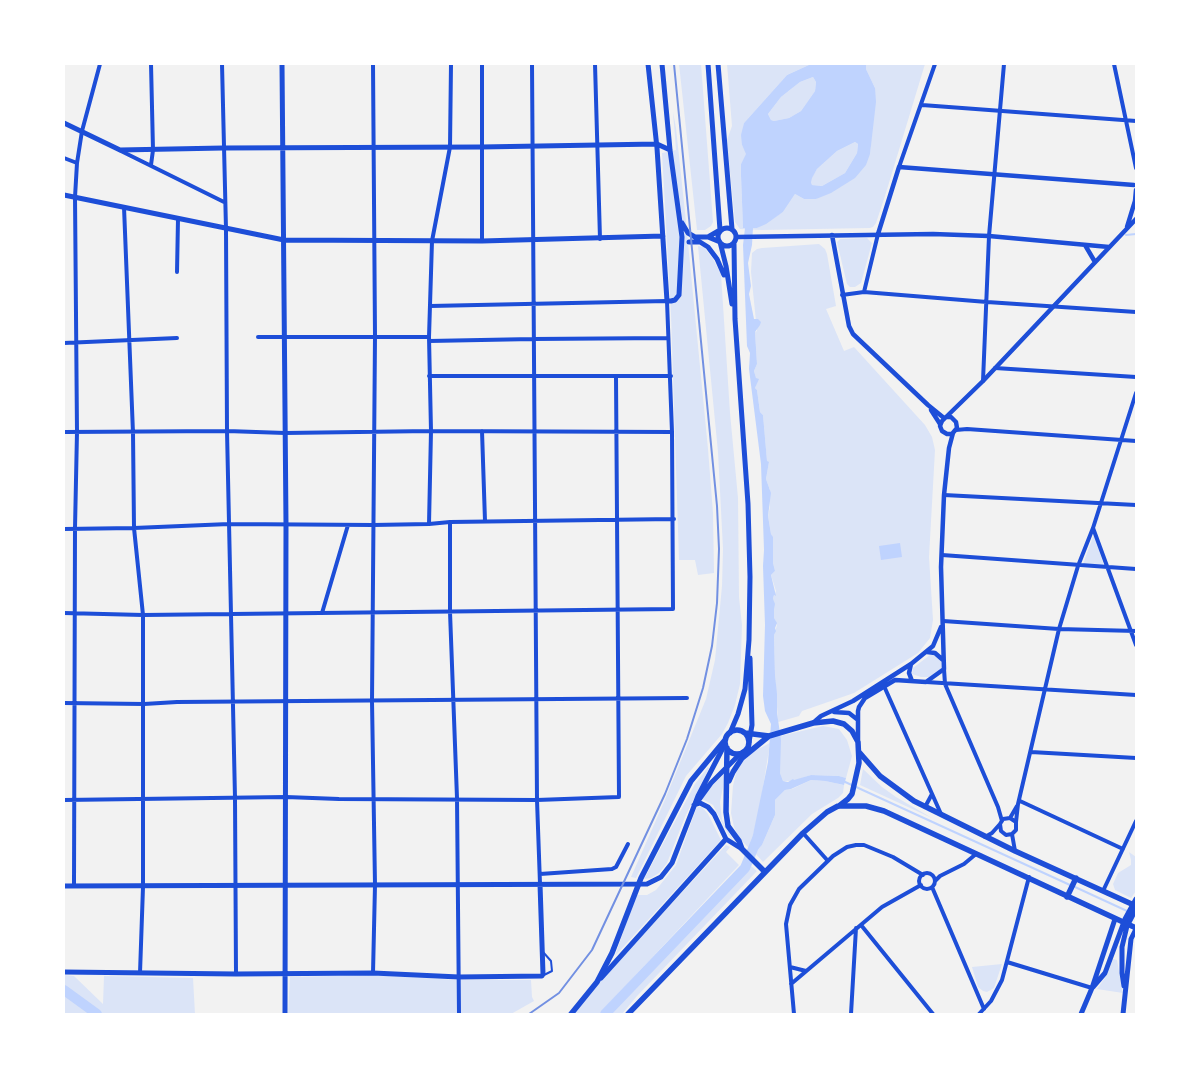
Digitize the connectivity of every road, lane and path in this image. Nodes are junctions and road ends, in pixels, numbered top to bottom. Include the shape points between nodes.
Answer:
1 (100, 64) edge
2 (151, 64) edge
3 (222, 64) edge
4 (282, 64) edge
5 (373, 64) edge
6 (451, 64) edge
7 (482, 64) edge
8 (532, 64) edge
9 (595, 64) edge
10 (648, 64) edge
11 (662, 64) edge
12 (708, 64) edge
13 (718, 64) edge
14 (936, 64) edge
15 (1004, 64) edge
16 (1114, 64) edge
17 (720, 87) junction
18 (710, 89) junction
19 (922, 105) junction
20 (1000, 111) junction
21 (712, 118) junction
22 (722, 118) junction
23 (1127, 121) junction
24 (1136, 121) edge
25 (64, 123) edge
26 (82, 131) junction
27 (657, 144) junction
28 (598, 145) junction
29 (532, 146) junction
30 (450, 147) junction
31 (481, 147) junction
32 (223, 148) junction
33 (282, 148) junction
34 (373, 148) junction
35 (120, 150) junction
36 (153, 150) junction
37 (670, 150) junction
38 (64, 158) edge
39 (77, 163) junction
40 (151, 165) junction
41 (899, 167) junction
42 (1136, 168) edge
43 (995, 175) junction
44 (1136, 187) edge
45 (64, 195) edge
46 (75, 197) junction
47 (224, 202) junction
48 (124, 206) junction
49 (178, 219) junction
50 (1136, 219) edge
51 (680, 220) junction
52 (226, 229) junction
53 (732, 229) junction
54 (1126, 229) junction
55 (720, 230) junction
56 (878, 234) junction
57 (832, 235) junction
58 (663, 236) junction
59 (989, 236) junction
60 (695, 237) junction
61 (708, 237) junction
62 (740, 237) junction
63 (375, 239) junction
64 (600, 239) junction
65 (284, 240) junction
66 (532, 240) junction
67 (432, 241) junction
68 (482, 241) junction
69 (689, 242) junction
70 (720, 242) junction
71 (734, 244) junction
72 (1085, 245) junction
73 (1109, 247) junction
74 (682, 257) junction
75 (1095, 262) junction
76 (177, 272) dead end
77 (729, 289) junction
78 (864, 292) junction
79 (842, 295) junction
80 (666, 301) junction
81 (987, 302) junction
82 (533, 304) junction
83 (430, 306) junction
84 (1052, 306) junction
85 (1136, 312) edge
86 (735, 319) junction
87 (284, 336) junction
88 (375, 336) junction
89 (258, 337) dead end
90 (177, 338) dead end
91 (668, 338) junction
92 (128, 339) junction
93 (429, 339) junction
94 (533, 339) junction
95 (75, 342) junction
96 (64, 343) edge
97 (995, 368) junction
98 (430, 376) junction
99 (533, 376) junction
100 (671, 376) junction
101 (616, 377) junction
102 (1136, 377) edge
103 (983, 381) junction
104 (1136, 394) edge
105 (928, 405) junction
106 (958, 406) junction
107 (945, 418) junction
108 (954, 419) junction
109 (940, 424) junction
110 (957, 424) junction
111 (967, 429) junction
112 (227, 431) junction
113 (431, 431) junction
114 (482, 431) junction
115 (534, 431) junction
116 (616, 431) junction
117 (64, 432) edge
118 (77, 432) junction
119 (672, 432) junction
120 (954, 432) junction
121 (133, 433) junction
122 (375, 433) junction
123 (286, 434) junction
124 (947, 434) junction
125 (1120, 440) junction
126 (1136, 441) edge
127 (949, 448) junction
128 (944, 495) junction
129 (1101, 503) junction
130 (1136, 505) edge
131 (674, 519) junction
132 (616, 520) junction
133 (534, 521) junction
134 (450, 522) junction
135 (485, 522) junction
136 (229, 524) junction
137 (286, 524) junction
138 (429, 524) junction
139 (348, 525) junction
140 (373, 525) junction
141 (75, 528) junction
142 (134, 528) junction
143 (1093, 528) junction
144 (64, 529) edge
145 (942, 555) junction
146 (1078, 566) junction
147 (1108, 568) junction
148 (1136, 570) edge
149 (616, 610) junction
150 (373, 612) junction
151 (450, 612) junction
152 (535, 612) junction
153 (64, 613) edge
154 (74, 613) junction
155 (286, 613) junction
156 (322, 613) junction
157 (232, 614) junction
158 (143, 615) junction
159 (943, 621) junction
160 (1059, 629) junction
161 (1130, 631) junction
162 (1136, 631) edge
163 (749, 640) junction
164 (1136, 645) edge
165 (927, 652) junction
166 (944, 661) junction
167 (911, 664) junction
168 (944, 668) junction
169 (912, 680) junction
170 (926, 682) junction
171 (945, 684) junction
172 (884, 686) junction
173 (1044, 690) junction
174 (1136, 695) edge
175 (618, 698) junction
176 (687, 698) dead end
177 (536, 699) junction
178 (372, 700) junction
179 (454, 700) junction
180 (233, 702) junction
181 (286, 702) junction
182 (64, 703) edge
183 (74, 703) junction
184 (144, 704) junction
185 (830, 713) junction
186 (858, 720) junction
187 (810, 723) junction
188 (730, 733) junction
189 (748, 733) junction
190 (769, 736) junction
191 (858, 742) junction
192 (726, 744) junction
193 (859, 752) junction
194 (1031, 752) junction
195 (739, 755) junction
196 (1136, 758) edge
197 (728, 766) junction
198 (727, 788) junction
199 (932, 794) junction
200 (286, 797) junction
201 (235, 798) junction
202 (457, 798) junction
203 (143, 799) junction
204 (375, 799) junction
205 (64, 800) edge
206 (74, 800) junction
207 (537, 800) junction
208 (1019, 802) junction
209 (694, 805) junction
210 (838, 806) junction
211 (925, 807) junction
212 (941, 815) junction
213 (1004, 820) junction
214 (1136, 821) edge
215 (1016, 822) junction
216 (803, 834) junction
217 (1012, 834) junction
218 (985, 837) junction
219 (726, 839) junction
220 (628, 844) dead end
221 (742, 849) junction
222 (1123, 849) junction
223 (1015, 851) junction
224 (976, 854) junction
225 (828, 861) junction
226 (765, 872) junction
227 (540, 874) junction
228 (923, 875) junction
229 (932, 875) junction
230 (940, 876) junction
231 (1029, 877) junction
232 (1075, 880) junction
233 (935, 881) junction
234 (540, 884) junction
235 (375, 885) junction
236 (458, 885) junction
237 (921, 885) junction
238 (64, 886) edge
239 (74, 886) junction
240 (236, 886) junction
241 (285, 886) junction
242 (143, 887) junction
243 (932, 887) junction
244 (1104, 891) junction
245 (1068, 896) junction
246 (1136, 899) edge
247 (1136, 908) edge
248 (1115, 919) junction
249 (861, 924) junction
250 (856, 928) junction
251 (1136, 928) edge
252 (1007, 962) junction
253 (790, 967) junction
254 (806, 971) junction
255 (65, 972) edge
256 (140, 973) junction
257 (374, 973) junction
258 (236, 974) junction
259 (286, 974) junction
260 (459, 977) junction
261 (597, 982) junction
262 (791, 984) junction
263 (1092, 988) junction
264 (1124, 991) junction
265 (984, 1009) junction
266 (285, 1014) edge
267 (459, 1014) edge
268 (571, 1014) edge
269 (628, 1014) edge
270 (794, 1014) edge
271 (851, 1014) edge
272 (933, 1014) edge
273 (979, 1014) edge
274 (1081, 1014) edge
275 (1123, 1014) edge

1 - 26 street
2 - 36 street
3 - 32 street
4 - 33 main road
5 - 34 street
6 - 30 street
7 - 31 street
8 - 29 street
9 - 28 street
10 - 27 main road
11 - 37 main road
12 - 18 main road
13 - 17 main road
14 - 19 street
15 - 20 street
16 - 23 street
17 - 18 main road
17 - 22 main road
18 - 21 main road
19 - 20 street
19 - 41 street
20 - 23 street
20 - 43 street
21 - 22 main road
21 - 55 main road
22 - 53 main road
23 - 24 street
23 - 42 street
25 - 26 main road
26 - 35 main road
26 - 39 street
27 - 28 main road
27 - 37 main road
27 - 58 main road
28 - 29 main road
28 - 64 street
29 - 31 main road
29 - 66 street
30 - 31 main road
30 - 34 main road
30 - 67 street
31 - 68 street
32 - 33 main road
32 - 36 main road
32 - 47 street
33 - 34 main road
33 - 65 main road
34 - 63 street
35 - 36 main road
35 - 40 street
36 - 40 street
37 - 51 main road
38 - 39 street
39 - 46 street
40 - 47 street
41 - 43 street
41 - 56 street
43 - 44 street
43 - 59 street
44 - 54 street
45 - 46 main road
46 - 48 main road
46 - 95 street
47 - 52 street
48 - 49 main road
48 - 92 street
49 - 52 main road
49 - 76 street
50 - 54 street
51 - 60 main road via 684,229
51 - 74 main road
52 - 65 main road
52 - 112 street
53 - 55 main road
53 - 62 main road
54 - 73 street
55 - 61 main road
55 - 70 main road
56 - 57 street
56 - 59 street
56 - 78 street
57 - 62 street
57 - 79 street
58 - 64 main road
58 - 80 main road
59 - 72 street
59 - 81 street
60 - 61 main road
60 - 69 main road
61 - 70 main road
62 - 71 main road
63 - 65 main road
63 - 67 main road
63 - 88 street
64 - 66 main road
65 - 87 main road
66 - 68 main road
66 - 82 street
67 - 68 main road
67 - 83 street
69 - 74 main road
69 - 77 main road via 700,242 708,247 722,268
70 - 71 main road via 727,246
70 - 77 main road
71 - 86 main road
72 - 73 street
72 - 75 street
73 - 75 street
74 - 80 main road via 679,295 675,300
75 - 84 street
77 - 86 main road
78 - 79 street
78 - 81 street
79 - 105 street via 848,326 853,334
80 - 82 street
80 - 91 street
81 - 84 street
81 - 103 street
82 - 83 street
82 - 94 street
83 - 93 street
84 - 85 street
84 - 97 street
86 - 163 main road via 748,504
87 - 88 street
87 - 89 street
87 - 123 main road
88 - 93 street
88 - 122 street
90 - 92 street
91 - 94 street
91 - 100 street
92 - 95 street
92 - 121 street
93 - 94 street
93 - 98 street
94 - 99 street
95 - 96 street
95 - 118 street
97 - 102 street
97 - 103 street
98 - 99 street
98 - 113 street
99 - 101 street
99 - 115 street
100 - 101 street
100 - 119 street
101 - 116 street
103 - 106 street
104 - 125 street
105 - 107 street
105 - 109 street
106 - 107 street
106 - 108 street
107 - 108 street
107 - 109 street
108 - 110 street
109 - 124 street
110 - 111 street
110 - 120 street
111 - 120 street
111 - 125 street
112 - 121 street
112 - 123 street
112 - 136 street
113 - 114 street
113 - 122 street
113 - 138 street
114 - 115 street
114 - 135 street
115 - 116 street
115 - 133 street
116 - 119 street
116 - 132 street
117 - 118 street
118 - 121 street
118 - 141 street
119 - 131 street
120 - 124 street
120 - 127 street
121 - 142 street
122 - 123 street
122 - 140 street
123 - 137 main road
124 - 127 street
125 - 126 street
125 - 129 street
127 - 128 street
128 - 129 street
128 - 145 street
129 - 130 street
129 - 143 street
131 - 132 street
131 - 149 street via 673,609
132 - 133 street
132 - 149 street
133 - 135 street
133 - 152 street
134 - 135 street
134 - 138 street
134 - 151 street
136 - 137 street
136 - 142 street
136 - 157 street
137 - 139 street
137 - 155 main road
138 - 140 street
139 - 140 street
139 - 156 street
140 - 150 street
141 - 142 street
141 - 144 street
141 - 154 street
142 - 158 street
143 - 146 street
143 - 147 street
145 - 146 street
145 - 159 street
146 - 147 street
146 - 160 street
147 - 148 street
147 - 161 street
149 - 152 street
149 - 175 street
150 - 151 street
150 - 156 street
150 - 178 street
151 - 152 street
151 - 179 street
152 - 177 street
153 - 154 street
154 - 158 street
154 - 183 street
155 - 156 street
155 - 157 street
155 - 181 main road
157 - 158 street
157 - 180 street
158 - 184 street
159 - 160 street
159 - 165 street
159 - 166 street
160 - 161 street
160 - 173 street
161 - 162 street
161 - 164 street
163 - 188 main road via 742,702
163 - 189 main road via 752,683
165 - 166 street via 935,653
165 - 167 street
166 - 168 street
167 - 169 street via 909,673
167 - 185 street
168 - 170 street
168 - 171 street
169 - 170 street
169 - 172 street via 895,680
170 - 171 street
171 - 173 street
171 - 213 street
172 - 186 street via 862,702
172 - 199 street
173 - 174 street
173 - 194 street
175 - 176 street
175 - 177 street
175 - 207 street via 619,797
177 - 179 street
177 - 207 street
178 - 179 street
178 - 181 street
178 - 204 street
179 - 202 street
180 - 181 street
180 - 184 street
180 - 201 street
181 - 200 main road
182 - 183 street
183 - 184 street
183 - 206 street
184 - 203 street
185 - 186 street via 850,713
185 - 187 street
186 - 191 street
187 - 190 main road
187 - 191 main road via 833,721 844,724
188 - 189 main road via 737,730
188 - 192 main road
189 - 190 main road
189 - 195 main road via 746,750
190 - 198 main road via 738,762
191 - 193 main road
192 - 195 main road via 732,753
192 - 197 main road
192 - 209 main road
192 - 261 main road via 692,781 647,864 612,954
193 - 210 main road via 852,794
193 - 211 main road via 880,776
194 - 196 street
194 - 208 street
195 - 197 main road
197 - 198 main road
197 - 209 main road
198 - 221 main road via 728,826
199 - 211 street
199 - 212 street
200 - 201 street
200 - 204 street
200 - 241 main road
201 - 203 street
201 - 240 street
202 - 204 street
202 - 207 street
202 - 236 street
203 - 206 street
203 - 242 street
204 - 235 street
205 - 206 street
206 - 239 street
207 - 227 street
208 - 213 street
208 - 215 street
208 - 222 street
209 - 219 main road via 700,803 708,807
209 - 234 main road via 677,853 667,871 656,880 647,884
210 - 216 main road
210 - 224 main road via 875,808
211 - 212 main road
212 - 218 main road
213 - 215 street
213 - 217 street via 1003,833
213 - 218 street
214 - 222 street
215 - 217 street via 1017,828
216 - 225 street
216 - 226 main road
217 - 223 street
218 - 223 main road
219 - 221 main road
219 - 261 main road
220 - 227 street via 612,869
221 - 226 main road
222 - 244 street
223 - 232 main road
224 - 230 street
224 - 231 main road
225 - 228 street via 847,847 864,845 894,857
225 - 253 street via 799,889 790,905 786,924
226 - 269 main road
227 - 234 street
228 - 229 street
228 - 237 street
229 - 230 street
229 - 233 street
230 - 233 street
231 - 245 main road
231 - 252 street
232 - 244 main road
232 - 245 main road
233 - 243 street
234 - 236 main road
234 - 260 main road via 542,976
235 - 236 main road
235 - 241 main road
235 - 257 street
236 - 260 street
237 - 243 street
237 - 249 street via 882,906
238 - 239 main road
239 - 242 main road
240 - 241 main road
240 - 242 main road
240 - 258 street
241 - 259 main road
242 - 256 street
243 - 265 street
244 - 247 main road
245 - 248 main road
246 - 263 main road via 1108,966
247 - 264 main road via 1124,935
248 - 251 main road
248 - 263 main road
249 - 250 street
249 - 272 street
250 - 254 street
250 - 271 street
251 - 264 main road via 1131,939
252 - 263 street
252 - 265 street via 996,991
253 - 254 street
253 - 262 street
254 - 262 street
255 - 256 main road
256 - 258 main road
257 - 259 main road
257 - 260 main road
258 - 259 main road
259 - 266 main road
260 - 267 street
261 - 268 main road
262 - 270 street
263 - 274 main road
264 - 275 main road
265 - 273 street

